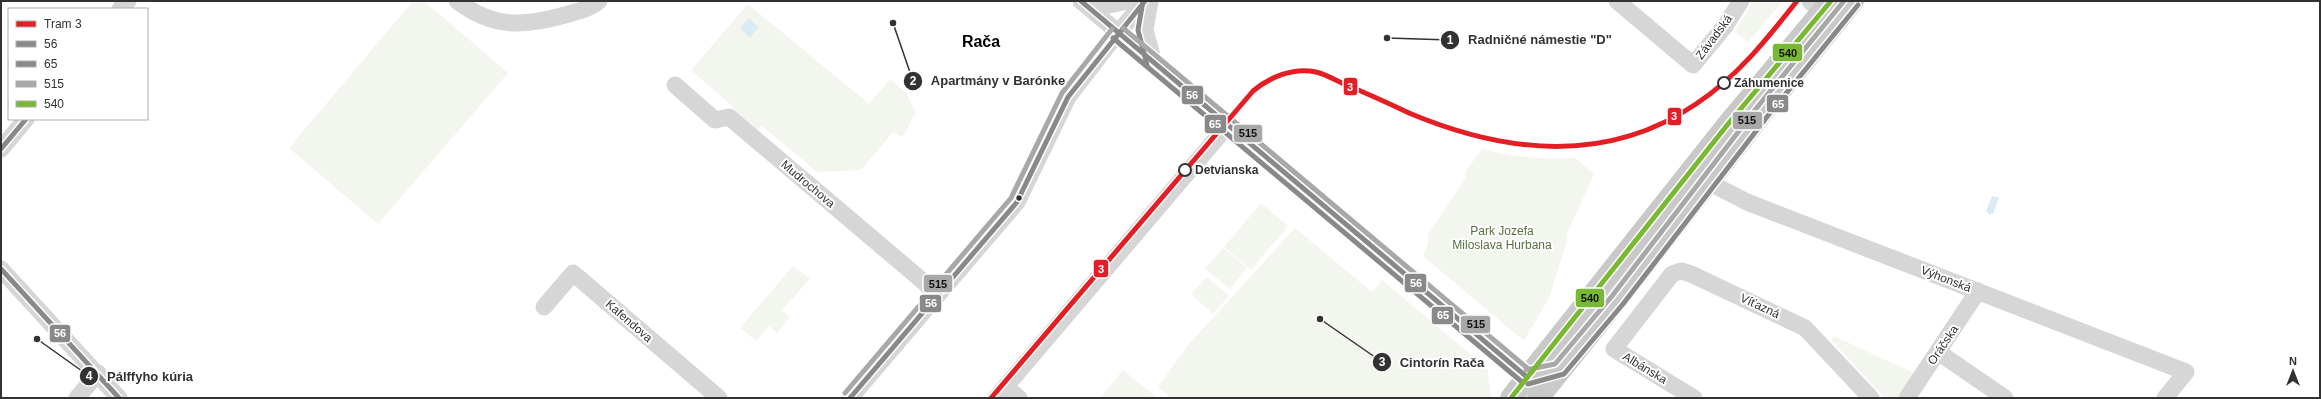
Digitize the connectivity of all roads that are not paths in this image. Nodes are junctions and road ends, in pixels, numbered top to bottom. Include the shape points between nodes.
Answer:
1 (456, 1) edge
2 (599, 1) edge
3 (1129, 1) edge
4 (1145, 1) edge
5 (1150, 1) edge
6 (1617, 1) edge
7 (1853, 1) edge
8 (1082, 2) edge
9 (1817, 3) edge
10 (1733, 4) edge
11 (1118, 33) junction
12 (1826, 34) junction
13 (1154, 63) junction
14 (675, 85) dead end
15 (25, 120) edge
16 (1228, 125) junction
17 (1, 149) edge
18 (1684, 179) junction
19 (1708, 182) junction
20 (1, 269) edge
21 (1978, 291) junction
22 (938, 294) junction
23 (544, 307) dead end
24 (1641, 315) joint
25 (1938, 352) junction
26 (1559, 370) junction
27 (98, 373) junction
28 (1527, 388) edge
29 (1000, 392) edge
30 (77, 398) edge
31 (119, 398) edge
32 (719, 398) edge
33 (850, 398) edge
34 (1019, 398) edge
35 (1511, 398) edge
36 (1538, 398) edge
37 (1694, 398) edge
38 (1871, 398) edge
39 (1907, 398) edge
40 (2005, 398) edge
41 (2165, 398) edge

1 - 2 street via 488,19 526,23 573,13
3 - 8 street via 1109,5
4 - 11 street
5 - 13 street via 1145,30
6 - 10 street, Závadská via 1693,65 1725,26
7 - 12 main road
8 - 11 street
9 - 12 street via 1828,21
9 - 18 main road via 1804,31
11 - 13 street
11 - 22 street via 1068,97 1017,202
12 - 19 main road
13 - 16 street
14 - 22 street, Mudrochova via 715,120 729,117
15 - 17 street
16 - 28 street
16 - 29 street
18 - 19 street
18 - 28 main road
19 - 21 street, Výhonská via 1747,202
19 - 26 main road
20 - 27 street
21 - 25 street, Oráčska
21 - 41 street, Výhonská via 2186,372
22 - 33 street
23 - 32 street, Kafendova via 573,273
24 - 37 street, Albánska via 1614,349
24 - 38 street, Víťazná via 1672,274 1681,271 1691,274 1805,328
25 - 39 street, Oráčska
25 - 40 street
26 - 28 main road
26 - 36 main road
27 - 30 street
27 - 31 street
28 - 35 main road
29 - 34 street

